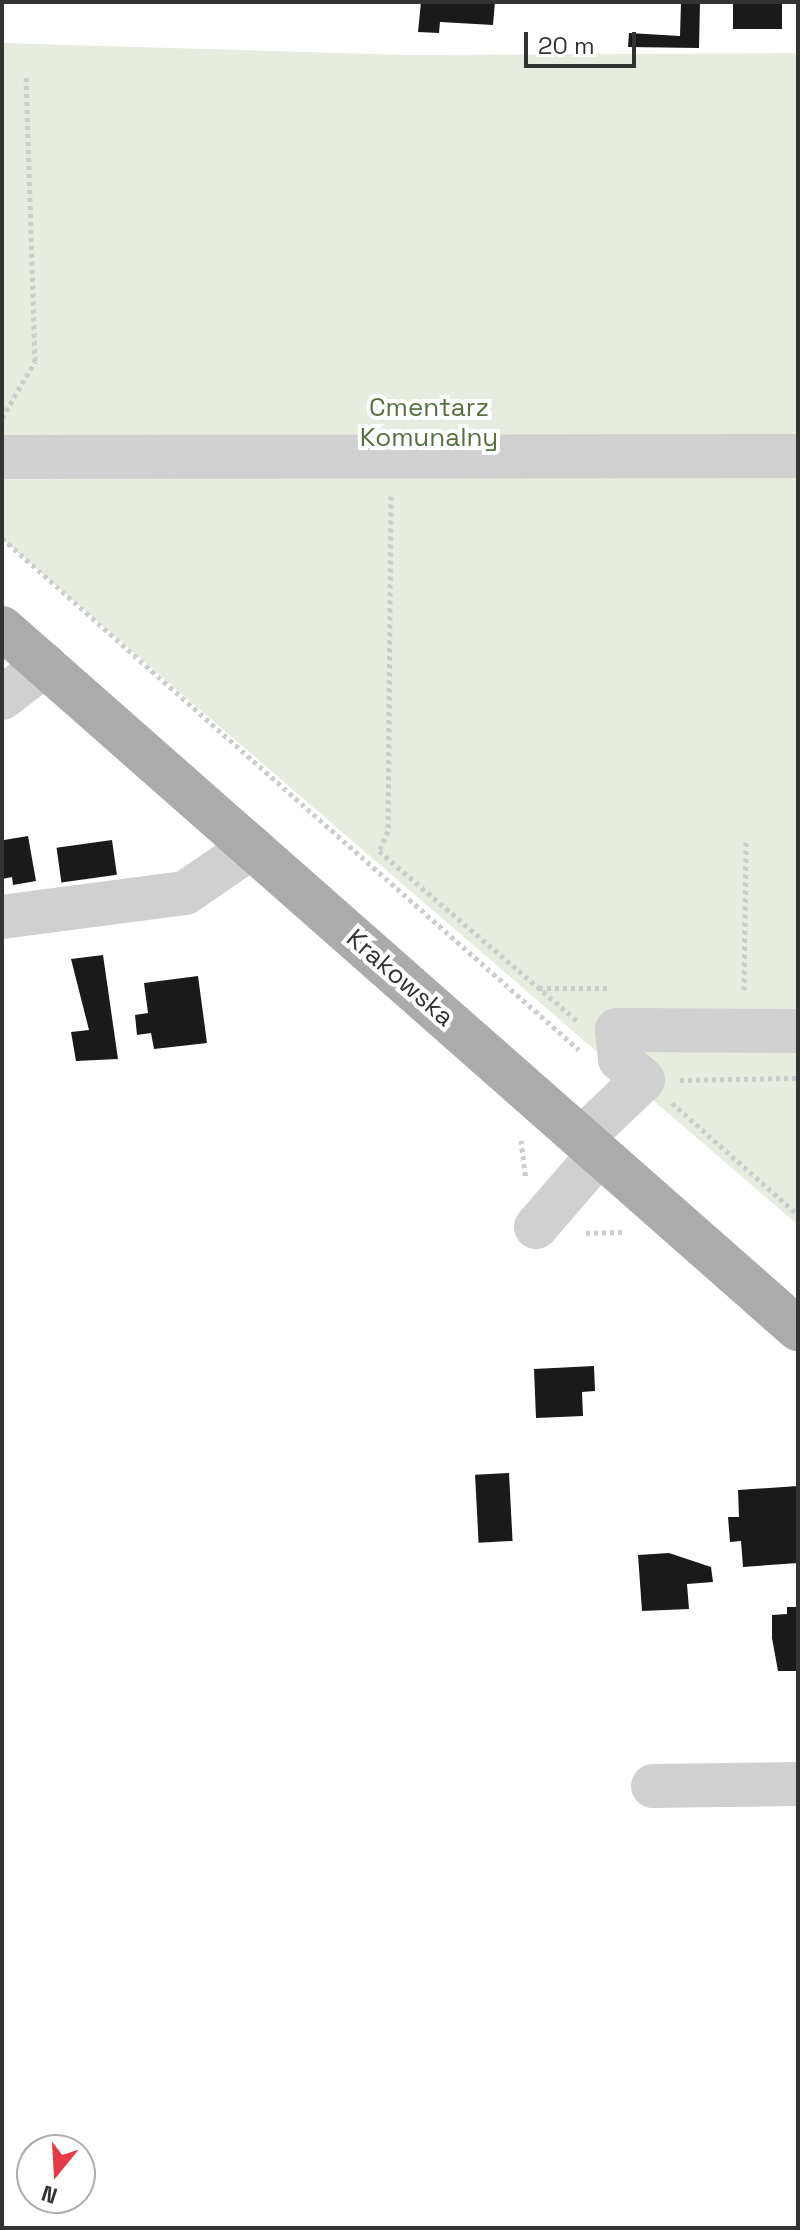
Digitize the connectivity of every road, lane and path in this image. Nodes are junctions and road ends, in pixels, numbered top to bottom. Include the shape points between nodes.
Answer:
1 (26, 76) dead end
2 (2, 419) edge
3 (798, 456) edge
4 (2, 457) edge
5 (391, 459) junction
6 (2, 538) edge
7 (2, 628) edge
8 (45, 665) junction
9 (2, 698) edge
10 (746, 841) dead end
11 (252, 847) junction
12 (2, 917) edge
13 (743, 1031) junction
14 (798, 1031) edge
15 (615, 1064) junction
16 (798, 1078) edge
17 (590, 1146) junction
18 (798, 1215) edge
19 (536, 1227) dead end
20 (798, 1329) edge
21 (798, 1784) edge
22 (653, 1786) dead end

1 - 2 path via 35,361
3 - 5 street
4 - 5 street
5 - 15 path via 388,831 379,851
6 - 15 path
7 - 8 main road, Krakowska
8 - 9 street
8 - 11 main road, Krakowska
10 - 13 path
11 - 12 street via 185,893
11 - 17 main road, Krakowska
13 - 14 street
13 - 15 street via 617,1030
15 - 16 path
15 - 17 street
15 - 18 path
17 - 19 street
17 - 20 main road, Krakowska
21 - 22 street

